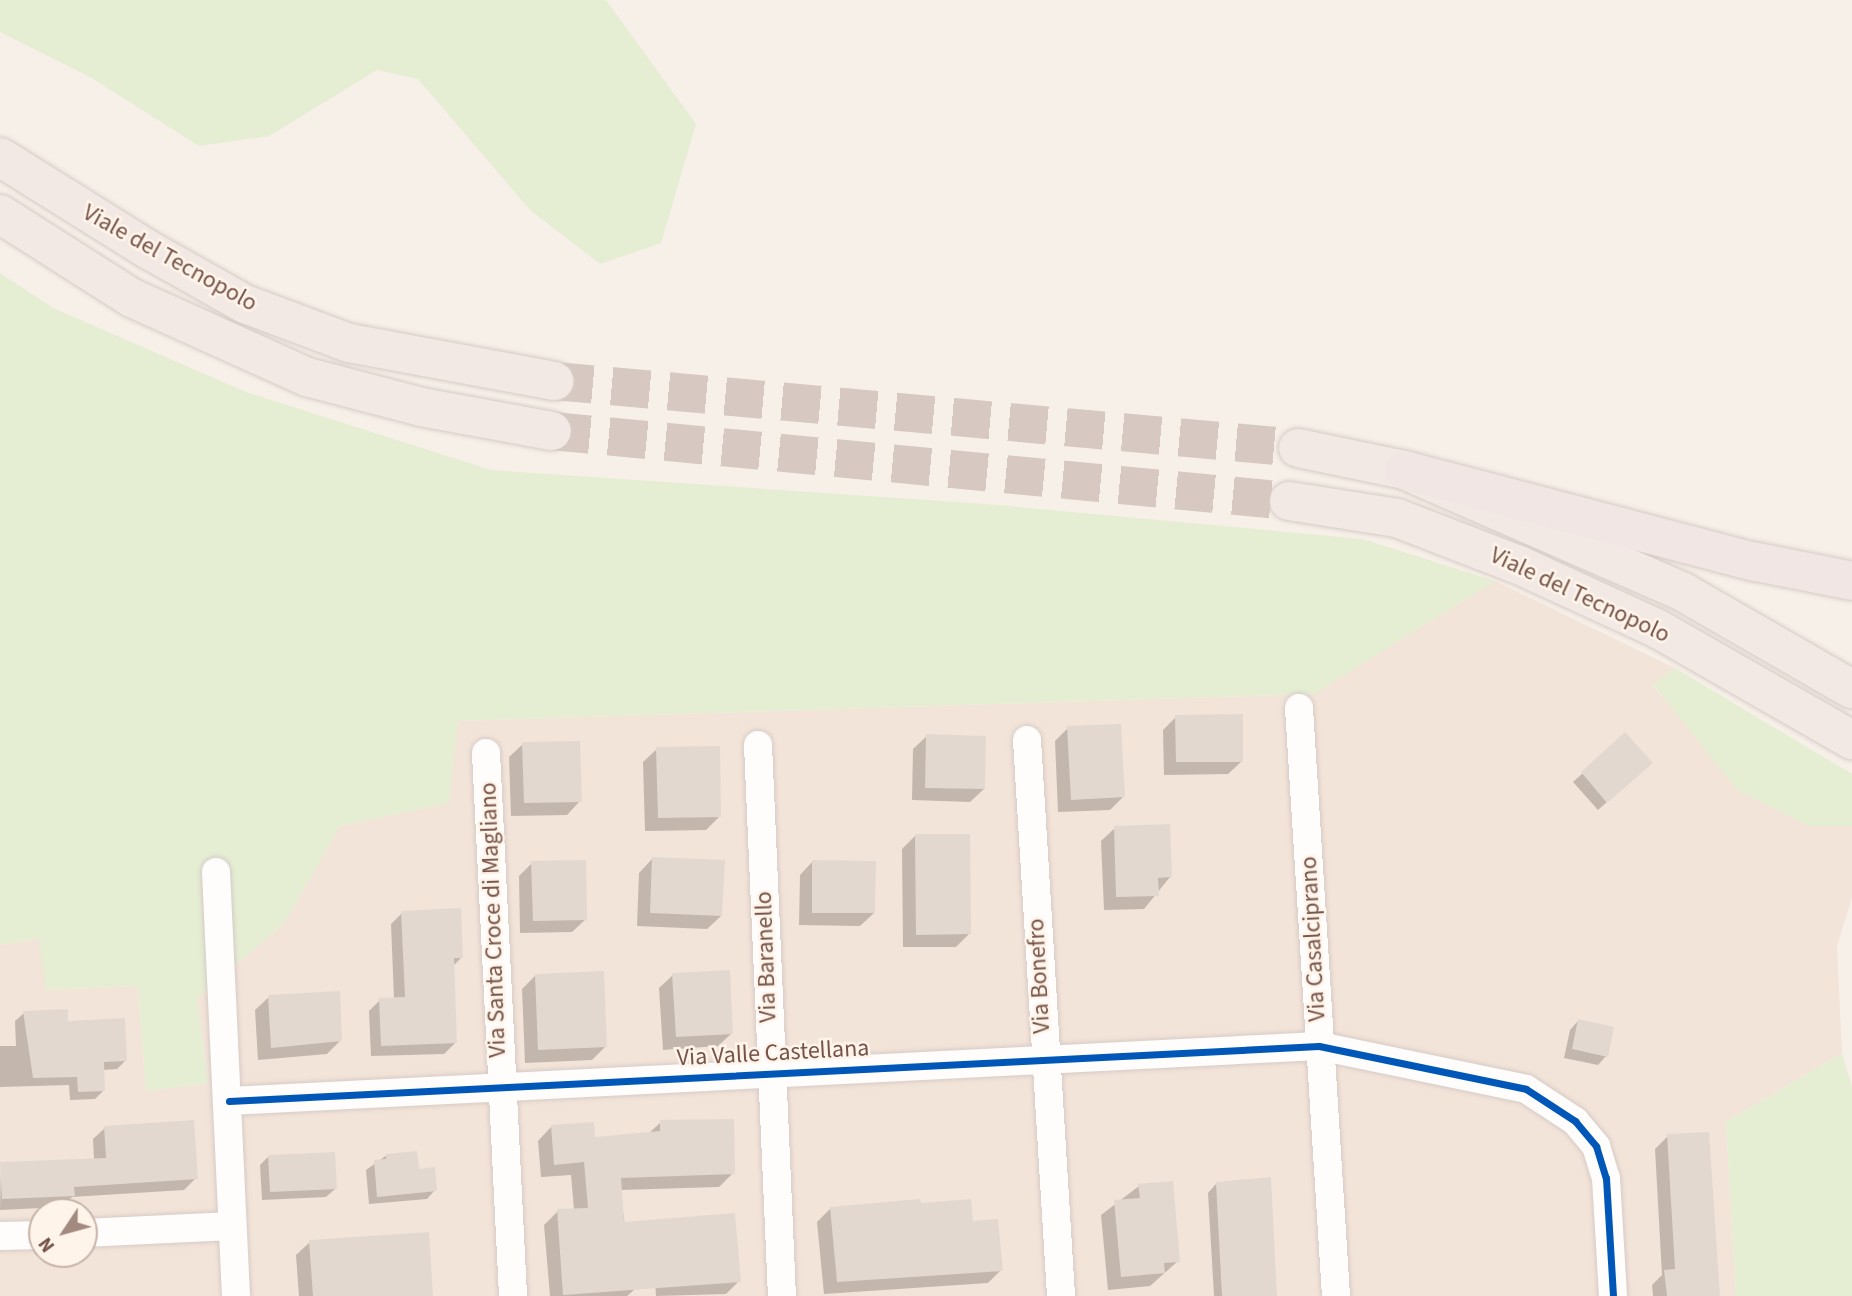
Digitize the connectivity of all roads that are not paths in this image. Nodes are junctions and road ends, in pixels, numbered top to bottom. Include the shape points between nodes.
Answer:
1 (0, 158) edge
2 (0, 214) edge
3 (555, 381) tunnel mouth
4 (552, 430) tunnel mouth
5 (1298, 448) tunnel mouth
6 (1404, 470) junction
7 (1289, 501) tunnel mouth
8 (1852, 581) edge
9 (1852, 689) edge
10 (1300, 708) dead end
11 (1027, 740) dead end
12 (1852, 740) edge
13 (758, 745) dead end
14 (486, 753) dead end
15 (216, 872) dead end
16 (1319, 1046) junction
17 (1044, 1062) junction
18 (769, 1071) junction
19 (500, 1090) junction
20 (229, 1101) junction
21 (232, 1226) junction
22 (98, 1232) edge
23 (28, 1235) edge
24 (0, 1236) edge
25 (236, 1296) edge
26 (513, 1296) edge
27 (782, 1296) edge
28 (1061, 1296) edge
29 (1336, 1296) edge
30 (1613, 1296) edge

1 - 3 highway, Viale del Tecnopolo via 245,304 349,343
2 - 4 highway, Viale del Tecnopolo via 132,298 307,377 421,407
5 - 6 highway, Viale del Tecnopolo
6 - 8 highway via 1752,561
6 - 9 highway, Viale del Tecnopolo via 1683,593
7 - 12 highway, Viale del Tecnopolo via 1397,518 1519,565 1658,629
10 - 16 street, Via Casalciprano
11 - 17 street, Via Bonefro
13 - 18 street, Via Baranello
14 - 19 street, Via Santa Croce di Magliano
15 - 20 street
16 - 17 street, Via Valle Castellana
16 - 29 street, Via Casalciprano
16 - 30 street, Via Valle Castellana via 1526,1089 1562,1111 1586,1133 1606,1178
17 - 18 street, Via Valle Castellana
17 - 28 street, Via Bonefro
18 - 19 street, Via Valle Castellana
18 - 27 street, Via Baranello
19 - 20 street, Via Valle Castellana
19 - 26 street, Via Santa Croce di Magliano
20 - 21 street
21 - 22 street
21 - 25 street
23 - 24 street

